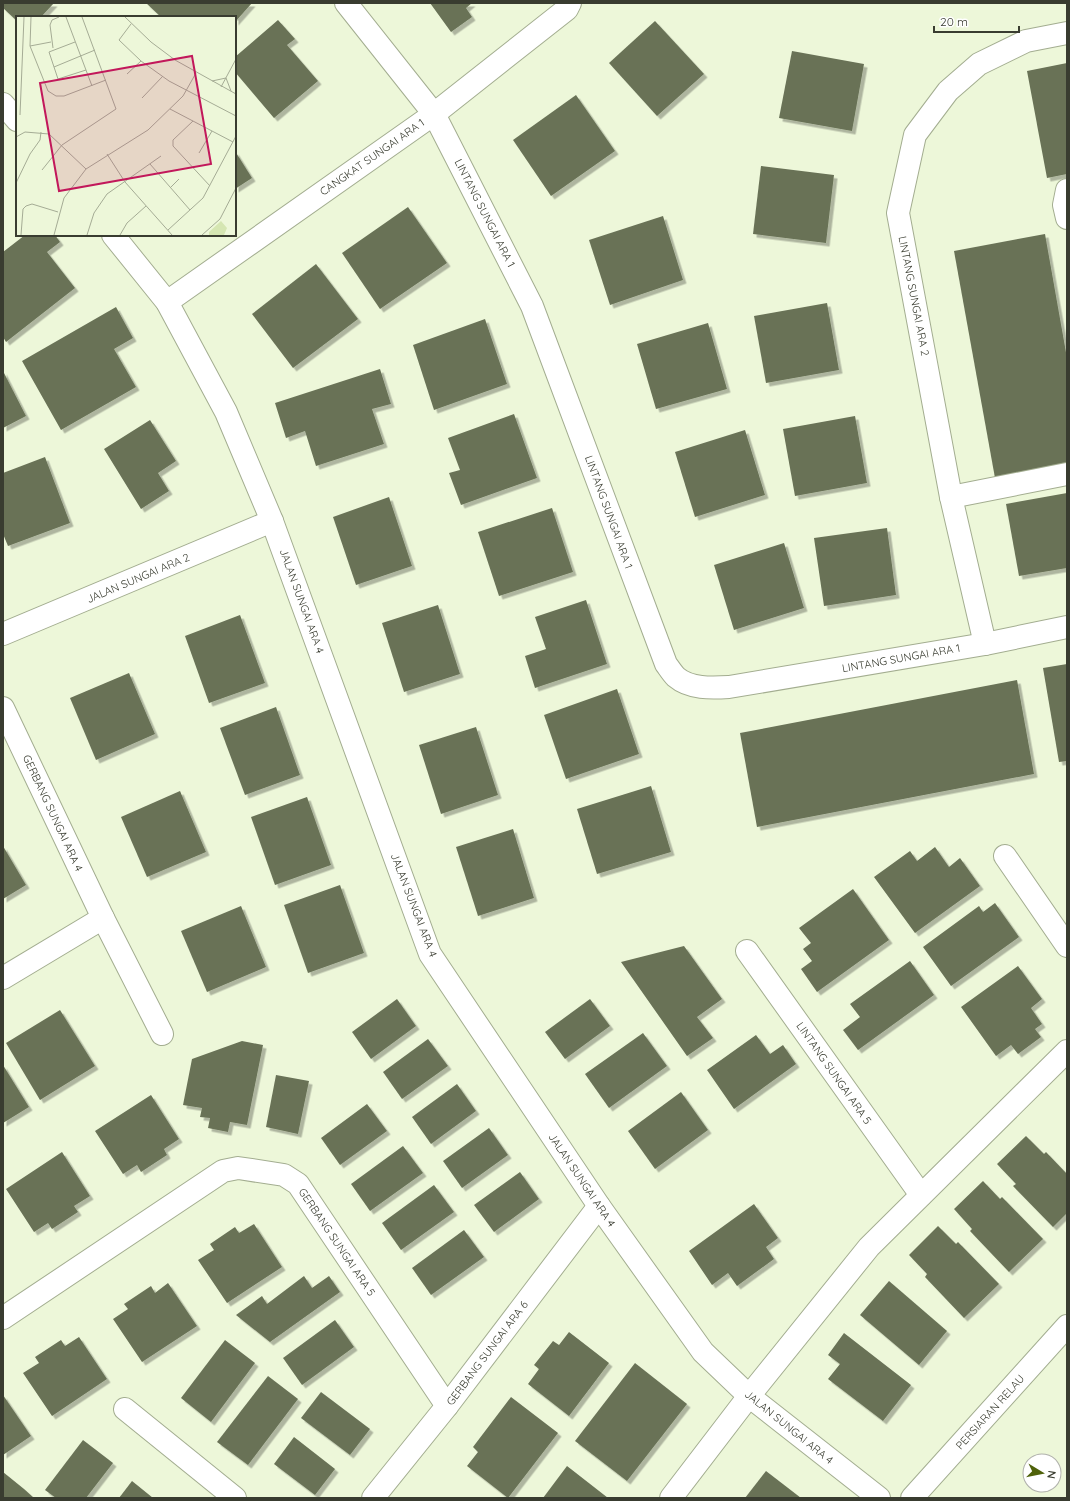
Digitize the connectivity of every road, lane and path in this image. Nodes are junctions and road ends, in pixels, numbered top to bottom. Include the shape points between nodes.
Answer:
1 (346, 3) edge
2 (570, 3) edge
3 (1067, 34) edge
4 (3, 104) edge
5 (434, 114) junction
6 (16, 119) edge
7 (1067, 190) edge
8 (1067, 218) edge
9 (114, 236) edge
10 (167, 302) junction
11 (1067, 474) edge
12 (951, 497) junction
13 (272, 521) junction
14 (1067, 628) edge
15 (3, 634) edge
16 (985, 644) junction
17 (3, 708) edge
18 (1005, 856) dead end
19 (103, 918) junction
20 (1067, 946) edge
21 (747, 951) dead end
22 (3, 978) edge
23 (162, 1034) dead end
24 (1067, 1051) edge
25 (921, 1195) junction
26 (598, 1206) junction
27 (3, 1318) edge
28 (1067, 1326) edge
29 (749, 1396) junction
30 (447, 1406) junction
31 (125, 1410) dead end
32 (235, 1498) edge
33 (373, 1498) edge
34 (671, 1498) edge
35 (879, 1498) edge
36 (912, 1498) edge

1 - 5 street, LINTANG SUNGAI ARA 1
2 - 5 street, CANGKAT SUNGAI ARA 1 via 567,9
3 - 12 street, LINTANG SUNGAI ARA 2 via 1026,41 979,64 948,91 915,135 898,213
4 - 6 street
5 - 10 street, CANGKAT SUNGAI ARA 1
5 - 16 street, LINTANG SUNGAI ARA 1 via 532,306 666,664 676,677 691,685 728,687
7 - 8 street via 1064,205
9 - 10 street, JALAN SUNGAI ARA 4
10 - 13 street, JALAN SUNGAI ARA 4 via 226,412
11 - 12 street
12 - 16 street, LINTANG SUNGAI ARA 2
13 - 15 street, JALAN SUNGAI ARA 2
13 - 26 street, JALAN SUNGAI ARA 4 via 430,954
14 - 16 street, LINTANG SUNGAI ARA 1
17 - 19 street, GERBANG SUNGAI ARA 4
18 - 20 street
19 - 22 street
19 - 23 street, GERBANG SUNGAI ARA 4
21 - 25 street, LINTANG SUNGAI ARA 5
24 - 25 street
25 - 29 street via 869,1247
26 - 29 street, JALAN SUNGAI ARA 4 via 703,1352
26 - 30 street, GERBANG SUNGAI ARA 6
27 - 30 street, GERBANG SUNGAI ARA 5 via 223,1171 238,1168 284,1175 298,1184
28 - 36 street, PERSIARAN RELAU
29 - 34 street
29 - 35 street, JALAN SUNGAI ARA 4
30 - 33 street, GERBANG SUNGAI ARA 6
31 - 32 street

